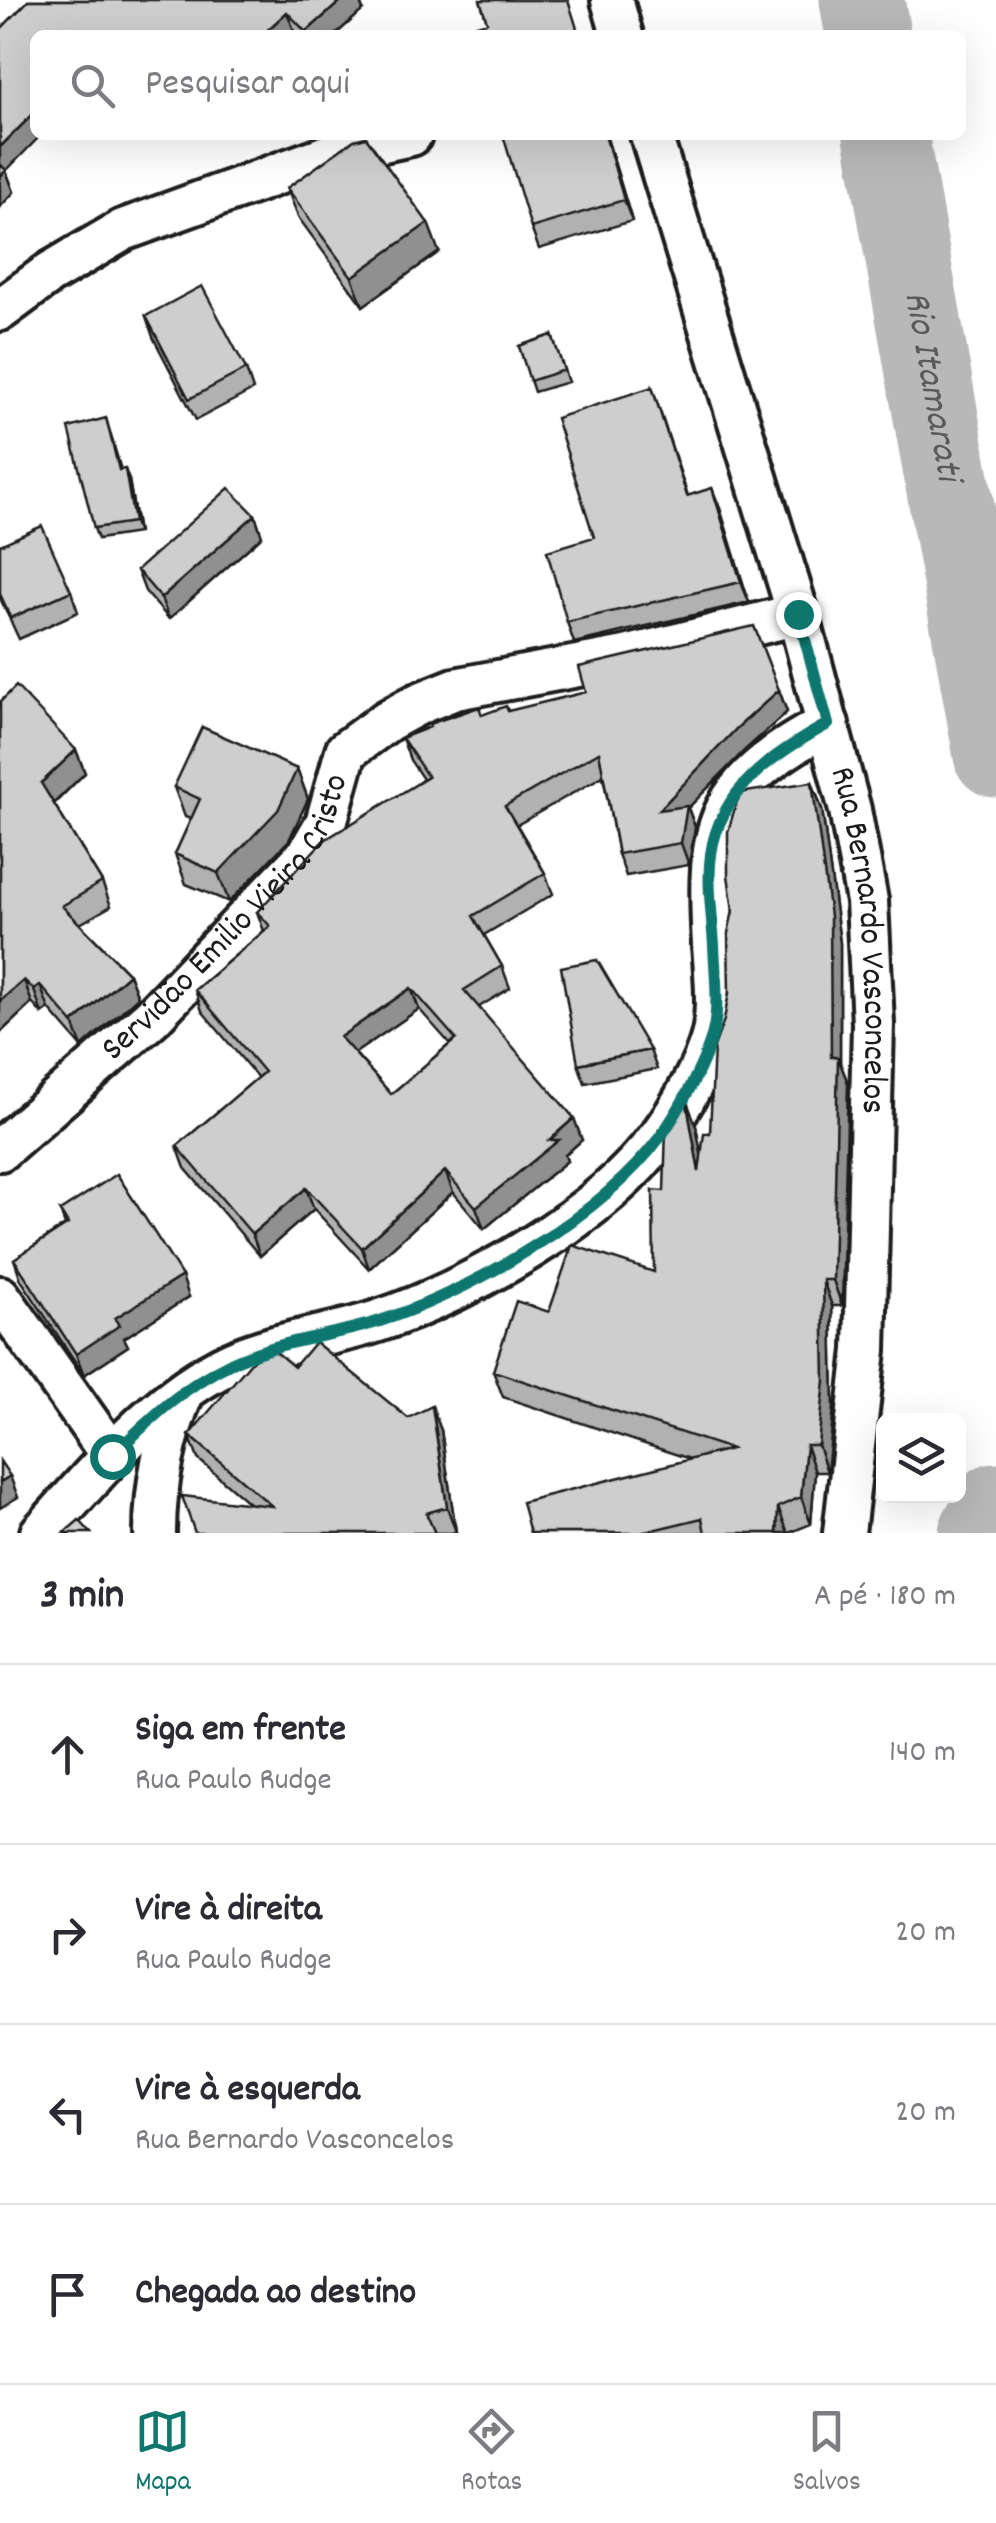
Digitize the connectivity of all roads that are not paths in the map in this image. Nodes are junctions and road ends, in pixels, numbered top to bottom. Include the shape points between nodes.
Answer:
1 (612, 0) edge
2 (621, 30) edge
3 (388, 140) edge
4 (653, 140) edge
5 (0, 310) edge
6 (798, 614) junction
7 (828, 724) junction
8 (0, 1150) edge
9 (0, 1297) edge
10 (184, 1390) junction
11 (112, 1456) junction
12 (41, 1533) edge
13 (155, 1533) edge
14 (844, 1533) edge

1 - 2 street
3 - 5 street via 123,230
4 - 6 street, Rua Bernardo Vasconcelos
6 - 7 street, Rua Bernardo Vasconcelos
6 - 8 street, Servidão Emilio Vieira Cristo via 626,657 455,689 387,721 346,751 326,824 308,854 152,1017
7 - 10 street via 764,763 717,829 710,881 714,1029 689,1090 659,1138 617,1182 566,1224 441,1297 375,1322 292,1340 232,1362
7 - 14 street, Rua Bernardo Vasconcelos via 867,902 874,1024 865,1350
9 - 11 street
10 - 11 street
10 - 13 street via 170,1423
11 - 12 street

